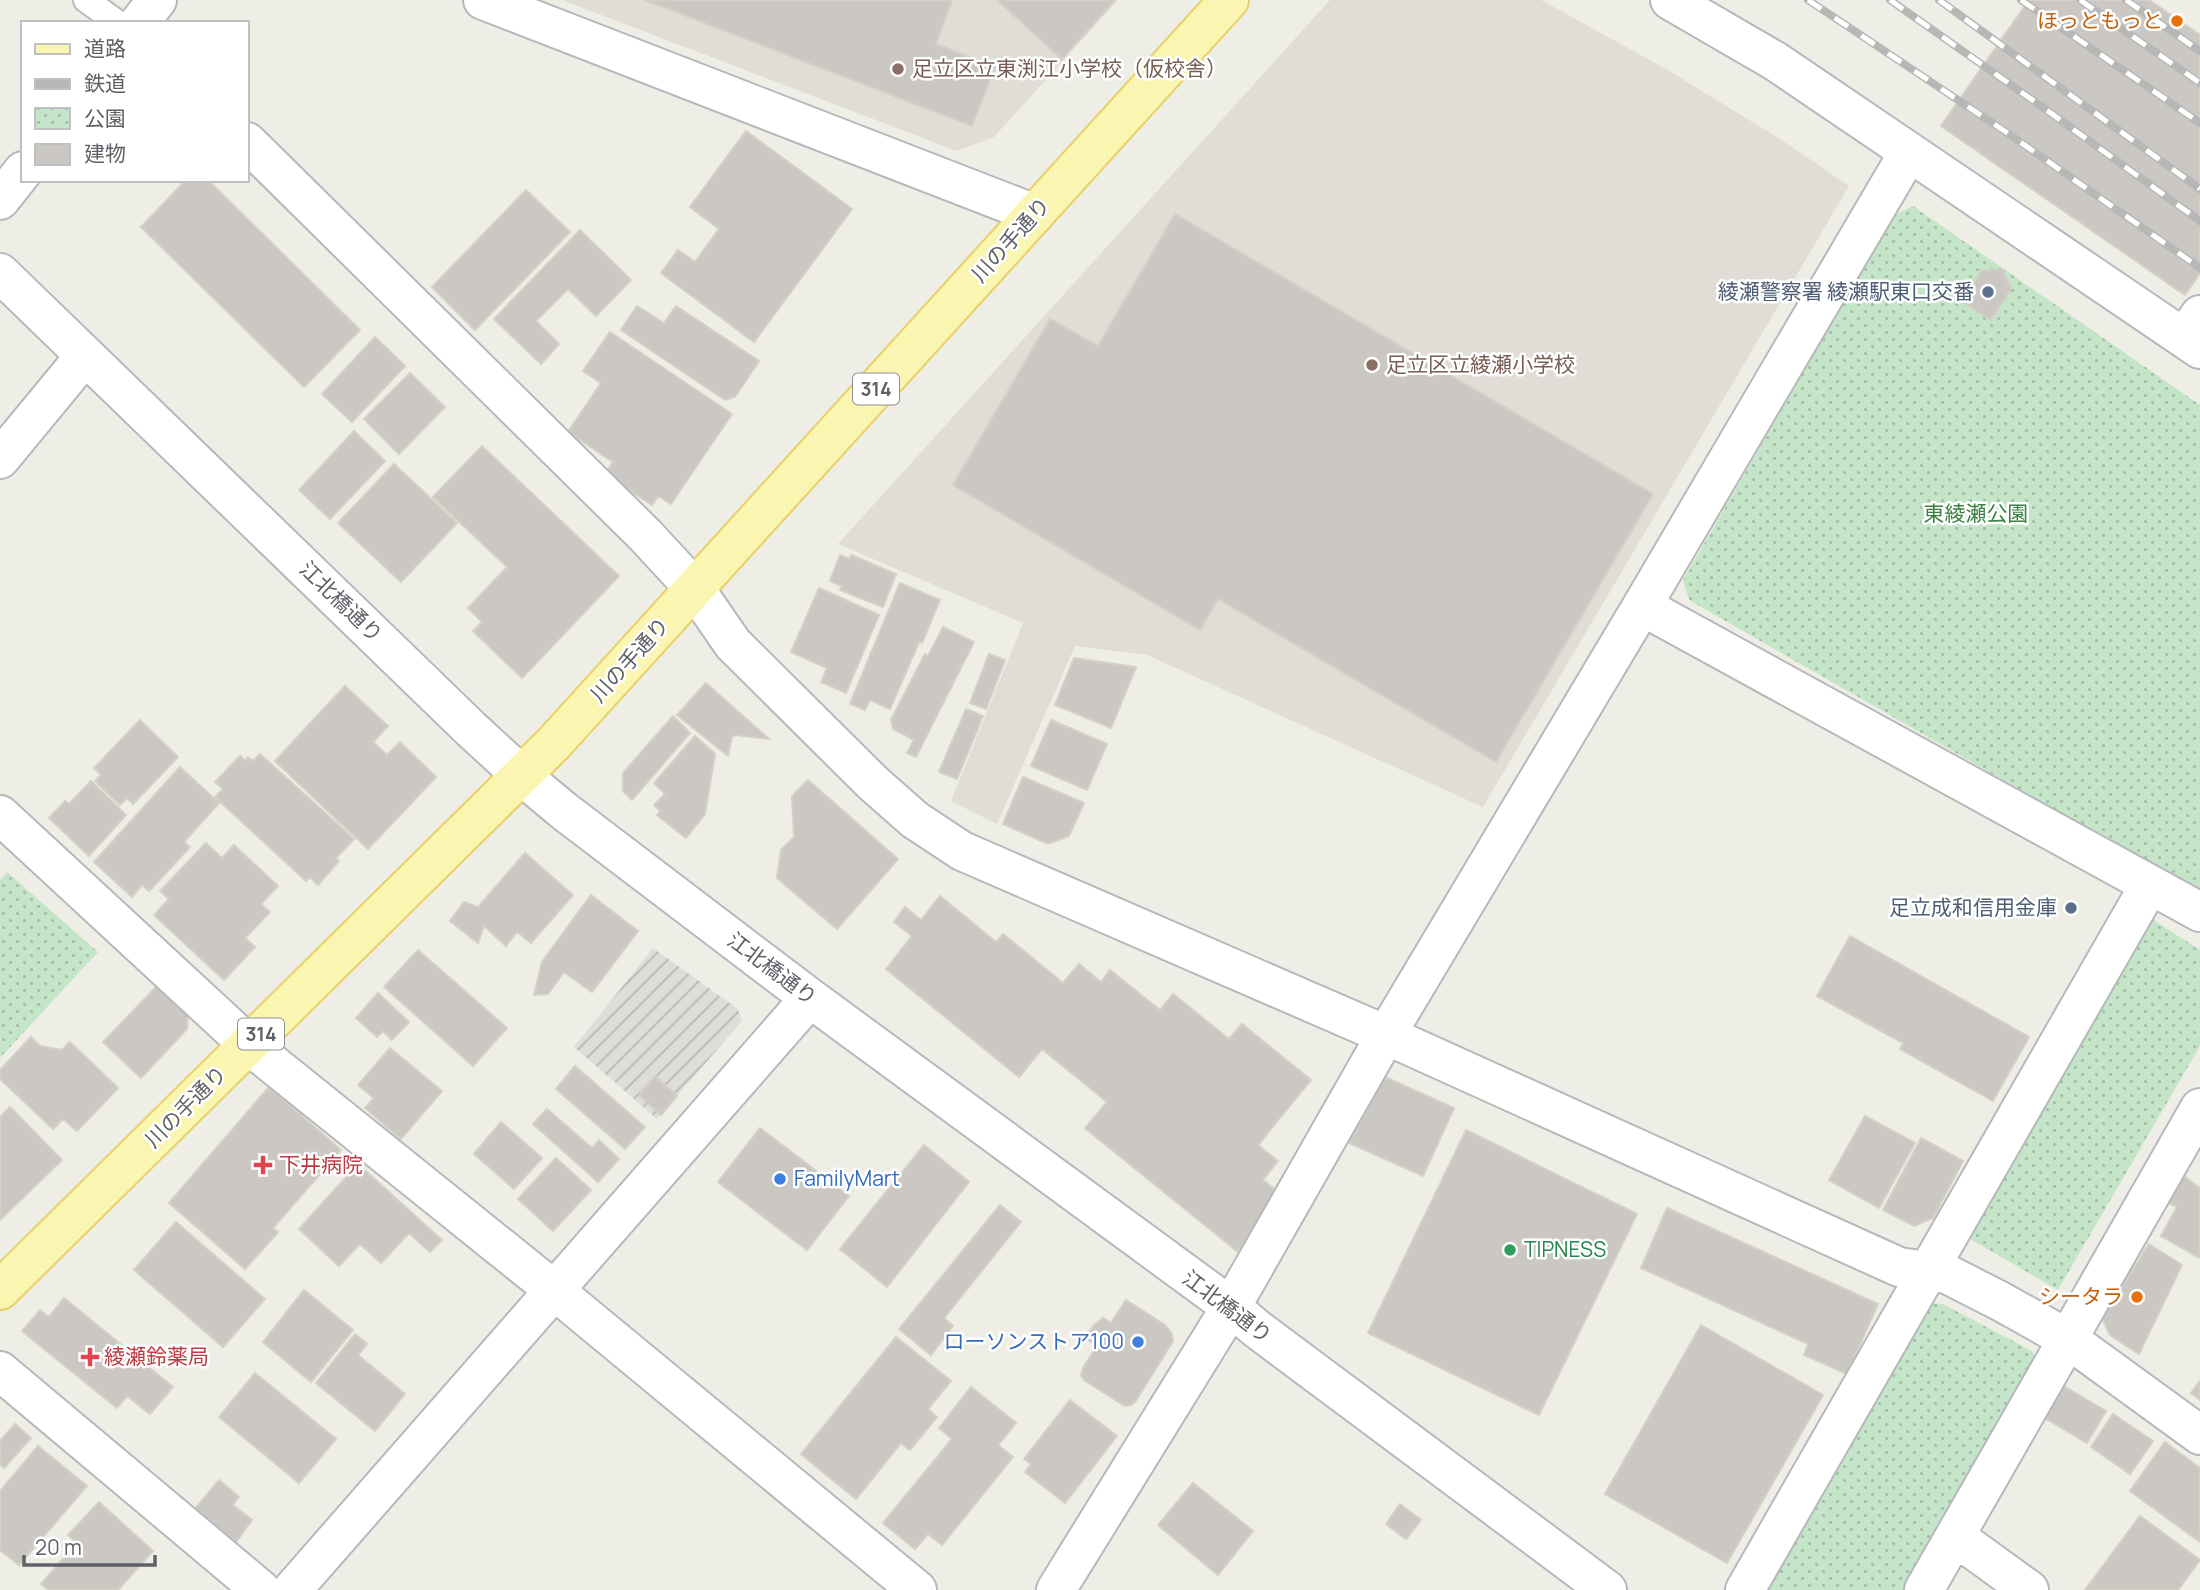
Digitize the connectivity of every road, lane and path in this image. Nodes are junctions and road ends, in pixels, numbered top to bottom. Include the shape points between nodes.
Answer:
1 (86, 0) edge
2 (157, 0) edge
3 (483, 0) edge
4 (1229, 0) edge
5 (1670, 0) edge
6 (115, 21) edge
7 (141, 21) edge
8 (248, 143) edge
9 (1909, 152) junction
10 (21, 174) edge
11 (0, 200) edge
12 (1035, 214) junction
13 (0, 273) edge
14 (2194, 334) edge
15 (85, 356) junction
16 (0, 459) edge
17 (695, 589) junction
18 (1642, 606) junction
19 (522, 776) junction
20 (0, 815) edge
21 (2149, 886) junction
22 (2200, 912) edge
23 (810, 998) junction
24 (1386, 1035) junction
25 (249, 1045) junction
26 (2200, 1108) edge
27 (1927, 1272) junction
28 (0, 1290) edge
29 (555, 1291) junction
30 (1231, 1307) junction
31 (2068, 1339) junction
32 (0, 1371) edge
33 (2200, 1435) edge
34 (1956, 1537) junction
35 (261, 1590) edge
36 (292, 1590) edge
37 (917, 1590) edge
38 (1056, 1590) edge
39 (1607, 1590) edge
40 (1745, 1590) edge
41 (1924, 1590) edge
42 (2029, 1590) edge

1 - 6 lane
2 - 7 street
3 - 12 street
4 - 12 main road, 川の手通り / 314
5 - 9 street via 1775,61
8 - 17 street
9 - 14 street
9 - 18 street
10 - 11 street
12 - 17 main road, 川の手通り / 314
13 - 15 street, 江北橋通り
15 - 16 street
15 - 19 street, 江北橋通り
17 - 19 main road, 川の手通り / 314
17 - 24 street via 733,644 873,783 915,820 962,851
18 - 21 street
18 - 24 street
19 - 23 street, 江北橋通り
19 - 25 main road, 川の手通り / 314
20 - 25 street
21 - 22 street
21 - 27 street
23 - 29 street
23 - 30 street, 江北橋通り
24 - 27 street via 1899,1267
24 - 30 street
25 - 28 main road, 川の手通り / 314
25 - 29 street
26 - 31 street
27 - 31 street via 1947,1274
27 - 40 street
29 - 36 street
29 - 37 street
30 - 38 street
30 - 39 street, 江北橋通り
31 - 33 street
31 - 34 street
32 - 35 street
34 - 41 street
34 - 42 street

